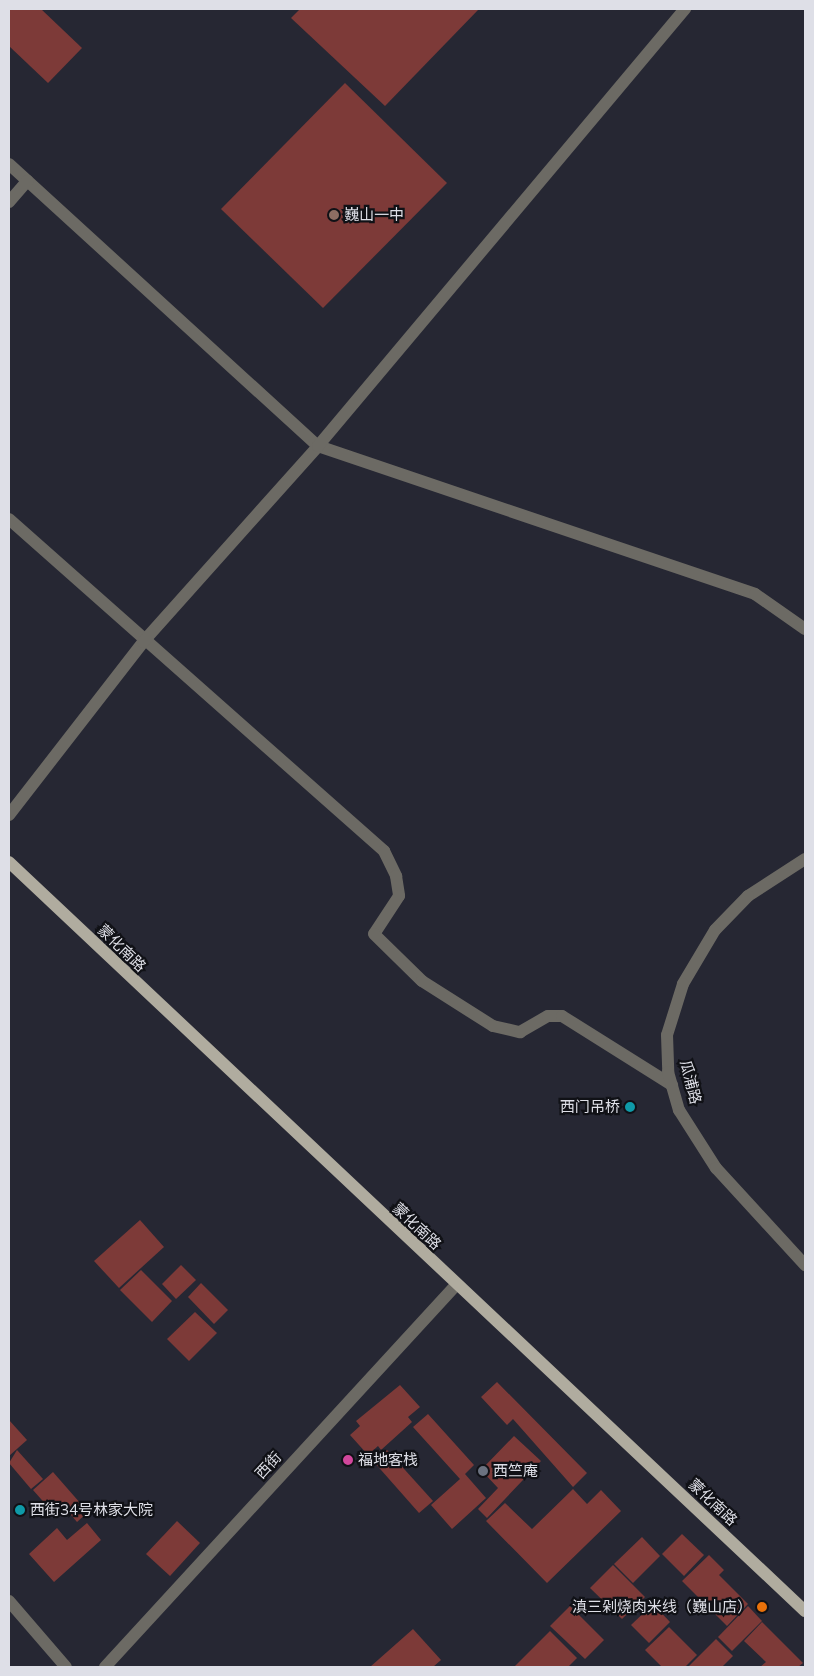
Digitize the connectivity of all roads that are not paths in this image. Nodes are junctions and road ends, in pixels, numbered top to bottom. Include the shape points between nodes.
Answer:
1 (686, 9) edge
2 (9, 164) edge
3 (27, 181) junction
4 (9, 202) edge
5 (318, 446) junction
6 (9, 519) edge
7 (805, 629) edge
8 (143, 642) junction
9 (9, 815) edge
10 (805, 859) edge
11 (9, 862) edge
12 (672, 1085) junction
13 (805, 1265) edge
14 (456, 1285) junction
15 (9, 1601) edge
16 (805, 1611) edge
17 (66, 1667) edge
18 (105, 1667) edge

1 - 5 street
2 - 3 street
3 - 4 street
3 - 5 street
5 - 7 street via 755,594
5 - 8 street
6 - 8 street
8 - 9 street
8 - 12 street via 384,851 396,876 399,896 374,934 422,980 494,1026 520,1032 548,1016 562,1016
10 - 12 street, 瓜浦路 via 748,896 715,930 683,984 667,1035
11 - 14 main road, 蒙化南路
12 - 13 street, 瓜浦路 via 679,1110 716,1168
14 - 16 main road, 蒙化南路
14 - 18 street, 西街
15 - 17 street

